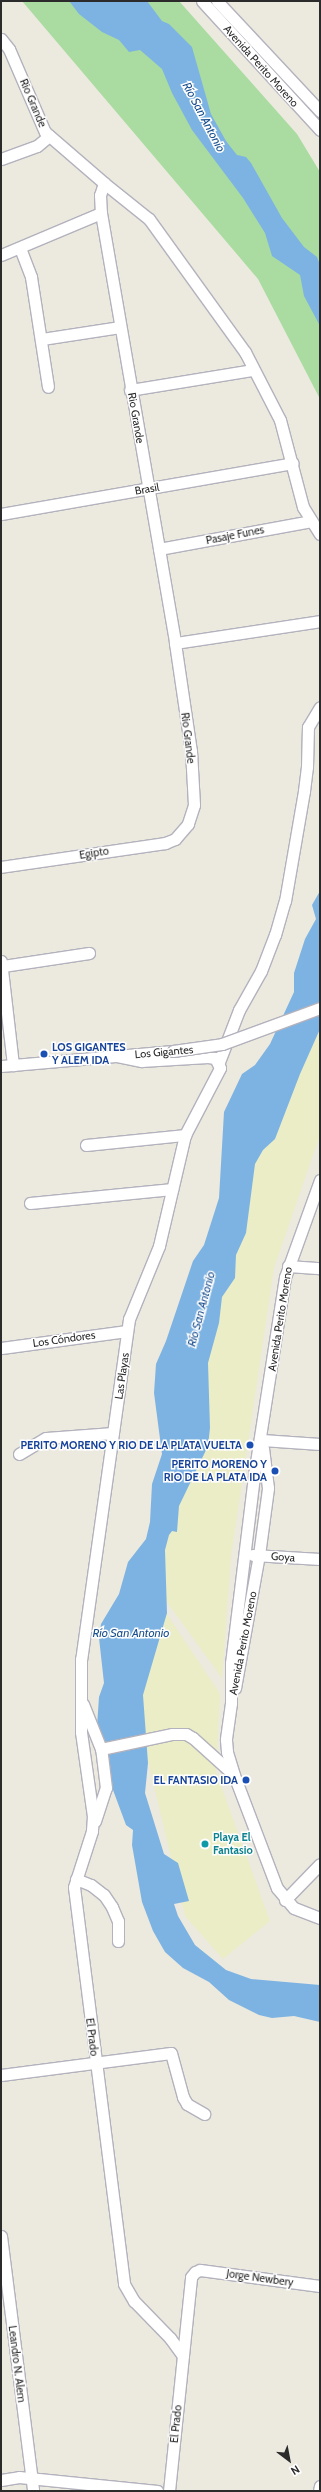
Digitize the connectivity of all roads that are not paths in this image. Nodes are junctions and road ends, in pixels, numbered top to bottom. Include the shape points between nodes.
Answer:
1 (202, 1) edge
2 (217, 1) edge
3 (1, 39) edge
4 (320, 111) edge
5 (320, 130) edge
6 (49, 136) junction
7 (1, 159) edge
8 (104, 183) junction
9 (101, 213) junction
10 (20, 248) junction
11 (1, 254) edge
12 (120, 327) junction
13 (42, 339) junction
14 (252, 370) junction
15 (48, 387) dead end
16 (130, 390) junction
17 (293, 463) junction
18 (148, 489) junction
19 (1, 514) edge
20 (311, 520) junction
21 (320, 534) edge
22 (159, 549) junction
23 (320, 621) edge
24 (175, 643) junction
25 (320, 707) edge
26 (183, 831) joint
27 (1, 867) edge
28 (89, 953) dead end
29 (2, 963) edge
30 (320, 1008) edge
31 (117, 1056) junction
32 (13, 1065) junction
33 (220, 1065) junction
34 (1, 1066) edge
35 (186, 1135) junction
36 (86, 1145) dead end
37 (320, 1180) edge
38 (172, 1189) junction
39 (30, 1203) dead end
40 (288, 1266) junction
41 (320, 1268) edge
42 (127, 1331) junction
43 (1, 1348) edge
44 (113, 1433) junction
45 (262, 1440) junction
46 (320, 1444) edge
47 (19, 1454) dead end
48 (246, 1554) junction
49 (259, 1555) junction
50 (320, 1559) edge
51 (82, 1700) junction
52 (231, 1703) junction
53 (101, 1749) junction
54 (234, 1774) junction
55 (92, 1831) junction
56 (320, 1864) edge
57 (76, 1879) junction
58 (285, 1900) junction
59 (320, 1918) edge
60 (118, 1941) dead end
61 (96, 2063) junction
62 (1, 2075) edge
63 (204, 2114) dead end
64 (1, 2236) edge
65 (200, 2270) joint
66 (320, 2286) edge
67 (185, 2335) junction
68 (170, 2338) junction
69 (183, 2356) junction
70 (32, 2478) junction
71 (1, 2480) edge
72 (320, 2486) edge
73 (34, 2491) edge
74 (157, 2491) edge
75 (169, 2491) edge
76 (320, 2491) edge

1 - 5 street, Avenida Perito Moreno
2 - 4 street, Avenida Perito Moreno
3 - 6 street, Rio Grande via 9,49
6 - 7 street via 37,146
6 - 8 street, Rio Grande
8 - 9 street, Rio Grande via 100,195
8 - 14 street via 156,226 245,352
9 - 10 street
9 - 12 street, Rio Grande
10 - 11 street
10 - 13 street via 31,277
12 - 13 street
12 - 16 street, Rio Grande
13 - 15 street
14 - 16 street
14 - 17 street via 280,420
16 - 18 street, Rio Grande
17 - 18 street, Brasil
17 - 20 street via 303,507
18 - 19 street, Brasil
18 - 22 street, Rio Grande
20 - 21 street
20 - 22 street, Pasaje Funes
22 - 24 street, Rio Grande
23 - 24 street
24 - 26 street, Rio Grande via 191,751 194,805
25 - 33 street, Las Playas via 308,727 308,768 284,901 275,935 261,971 239,1010
26 - 27 street, Egipto via 165,843
28 - 29 street
29 - 32 street
30 - 31 street, Los Gigantes, bridge via 222,1044
31 - 32 street, Los Gigantes
31 - 33 street via 141,1061 208,1057
32 - 34 street, Los Gigantes
33 - 35 street, Las Playas
35 - 36 street
35 - 38 street, Las Playas
37 - 40 street, Avenida Perito Moreno
38 - 39 street
38 - 42 street, Las Playas via 159,1246 129,1319
40 - 41 street
40 - 45 street, Avenida Perito Moreno
42 - 43 street, Los Cóndores
42 - 44 street, Las Playas
44 - 47 street via 46,1438
44 - 51 street, Las Playas via 81,1659
45 - 46 street
45 - 48 street, Avenida Perito Moreno via 254,1476
45 - 49 street, Avenida Perito Moreno via 268,1488
48 - 49 street, Goya
48 - 52 street, Avenida Perito Moreno via 231,1663
49 - 50 street, Goya
49 - 52 street, Avenida Perito Moreno via 241,1666
51 - 53 street
51 - 55 street, El Prado via 81,1732 93,1807
52 - 54 street, Avenida Perito Moreno via 227,1752
53 - 54 street via 172,1734 186,1734
53 - 55 street via 106,1788
54 - 58 street, Avenida Perito Moreno via 273,1881
55 - 57 street, El Prado
56 - 58 street
57 - 60 street via 91,1885 104,1895 118,1920
57 - 61 street, El Prado via 74,1896
58 - 59 street, Avenida Perito Moreno via 304,1914
61 - 62 street
61 - 63 street via 171,2053 183,2097
61 - 68 street, El Prado via 124,2284 134,2301
64 - 70 street, Leandro N. Alem
65 - 66 street, Jorge Newbery
65 - 67 street, El Prado via 194,2272 191,2278
67 - 68 street
67 - 69 street, El Prado
68 - 69 street, El Prado
69 - 75 street, El Prado
70 - 71 street
70 - 73 street, Leandro N. Alem
70 - 74 street
72 - 76 street

